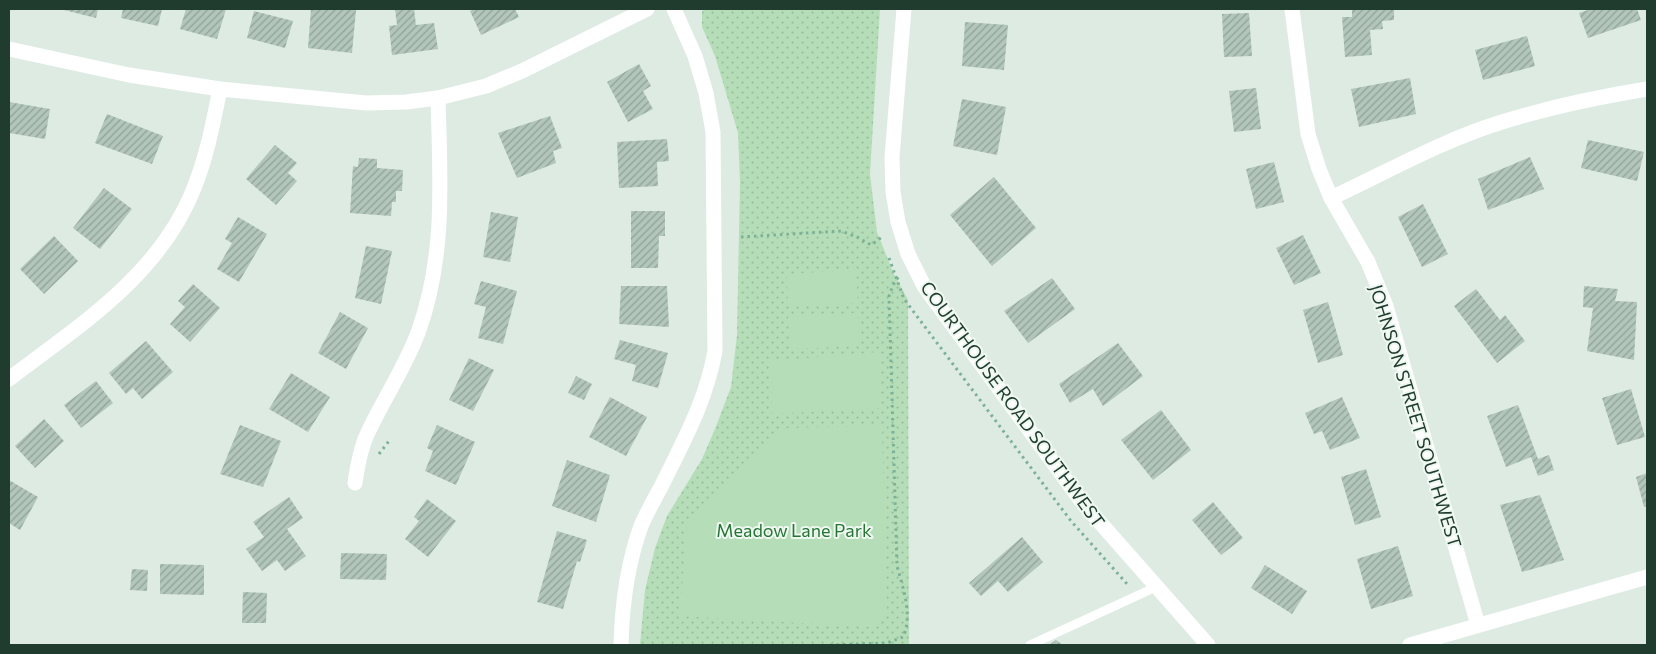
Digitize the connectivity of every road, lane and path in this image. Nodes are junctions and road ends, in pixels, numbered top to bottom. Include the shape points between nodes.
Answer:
1 (647, 9) edge
2 (674, 9) edge
3 (904, 9) edge
4 (1292, 9) edge
5 (9, 49) edge
6 (1647, 88) edge
7 (220, 89) junction
8 (438, 98) junction
9 (1332, 198) junction
10 (740, 237) dead end
11 (882, 237) dead end
12 (889, 258) dead end
13 (913, 264) junction
14 (897, 279) junction
15 (9, 380) edge
16 (355, 483) dead end
17 (1647, 577) edge
18 (1156, 587) junction
19 (1133, 590) dead end
20 (1478, 625) junction
21 (621, 645) edge
22 (830, 645) edge
23 (1030, 645) edge
24 (1208, 645) edge
25 (1410, 645) edge

1 - 8 street via 513,75 486,86
2 - 21 street via 695,56 713,132 715,351 701,406 639,532 622,607
3 - 13 street, COURTHOUSE ROAD SOUTHWEST via 892,157 893,192 898,222
4 - 9 street, JOHNSON STREET SOUTHWEST via 1308,134
5 - 7 street via 130,75
6 - 9 street via 1600,96 1501,122 1457,139
7 - 8 street via 366,103
7 - 15 street via 205,155 193,190 175,226 154,256 106,305
8 - 16 street via 442,203 430,292 404,366 366,439
9 - 20 street, JOHNSON STREET SOUTHWEST via 1368,262 1386,306
10 - 11 path via 841,231 857,236 871,246
12 - 14 path
13 - 14 path
13 - 18 street, COURTHOUSE ROAD SOUTHWEST via 924,286 1044,452 1082,502
14 - 19 path via 904,299 1071,521
14 - 22 path via 889,296 897,566 905,594 907,628 902,637 887,644
17 - 20 street
18 - 23 lane
18 - 24 street, COURTHOUSE ROAD SOUTHWEST
20 - 25 street

